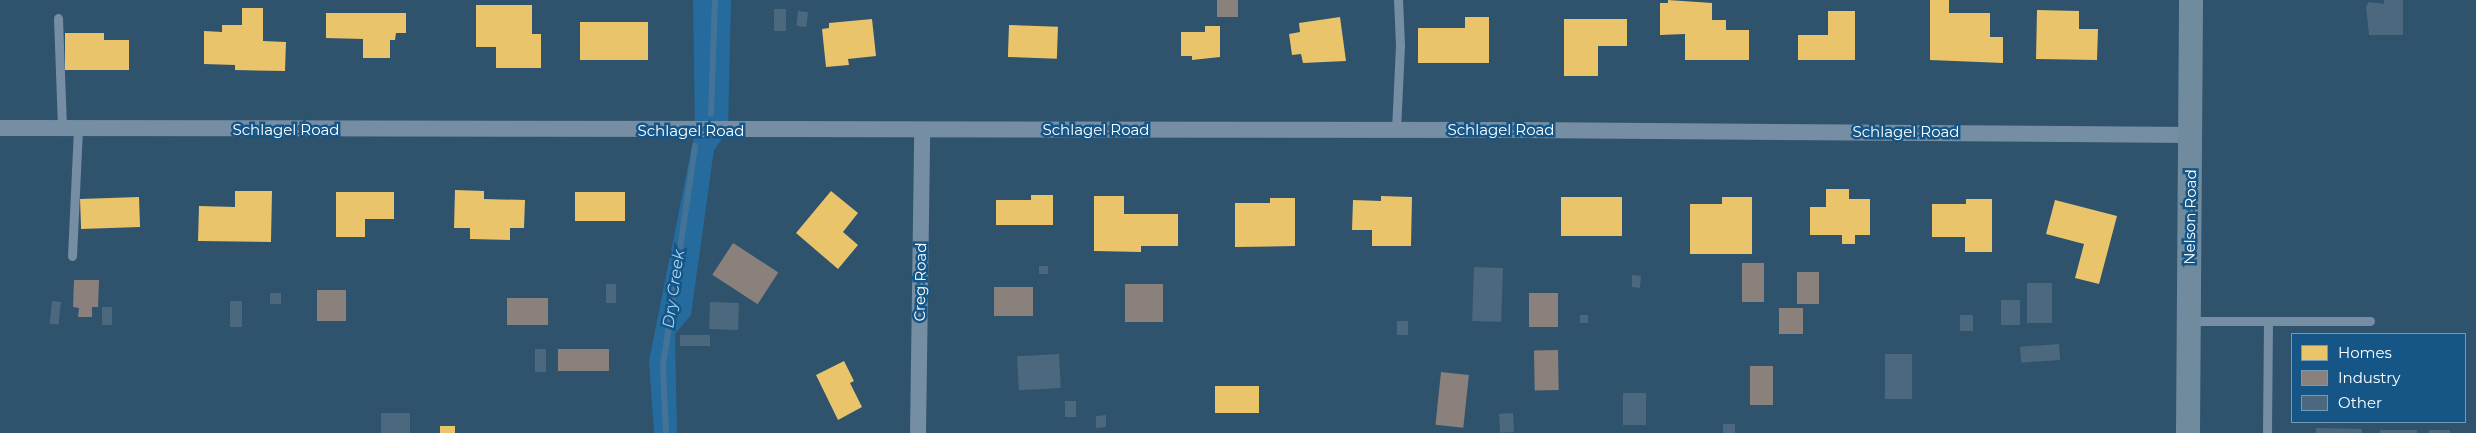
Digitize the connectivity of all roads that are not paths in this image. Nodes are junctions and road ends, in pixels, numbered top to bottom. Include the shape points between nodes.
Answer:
1 (1398, 0) edge
2 (2191, 0) edge
3 (58, 18) dead end
4 (0, 128) edge
5 (62, 129) junction
6 (78, 129) junction
7 (922, 130) junction
8 (1396, 130) junction
9 (2192, 135) junction
10 (72, 256) dead end
11 (2189, 321) junction
12 (2268, 321) junction
13 (2370, 321) dead end
14 (918, 433) edge
15 (2188, 433) edge
16 (2267, 433) edge

1 - 8 lane via 1400,44
2 - 9 main road, Nelson Road
3 - 5 lane
4 - 5 street, Schlagel Road
5 - 6 street, Schlagel Road
6 - 7 street, Schlagel Road
6 - 10 lane
7 - 8 street, Schlagel Road
7 - 14 street, Creg Road
8 - 9 street, Schlagel Road
9 - 11 main road, Nelson Road
11 - 12 lane
11 - 15 main road, Nelson Road
12 - 13 lane
12 - 16 lane

